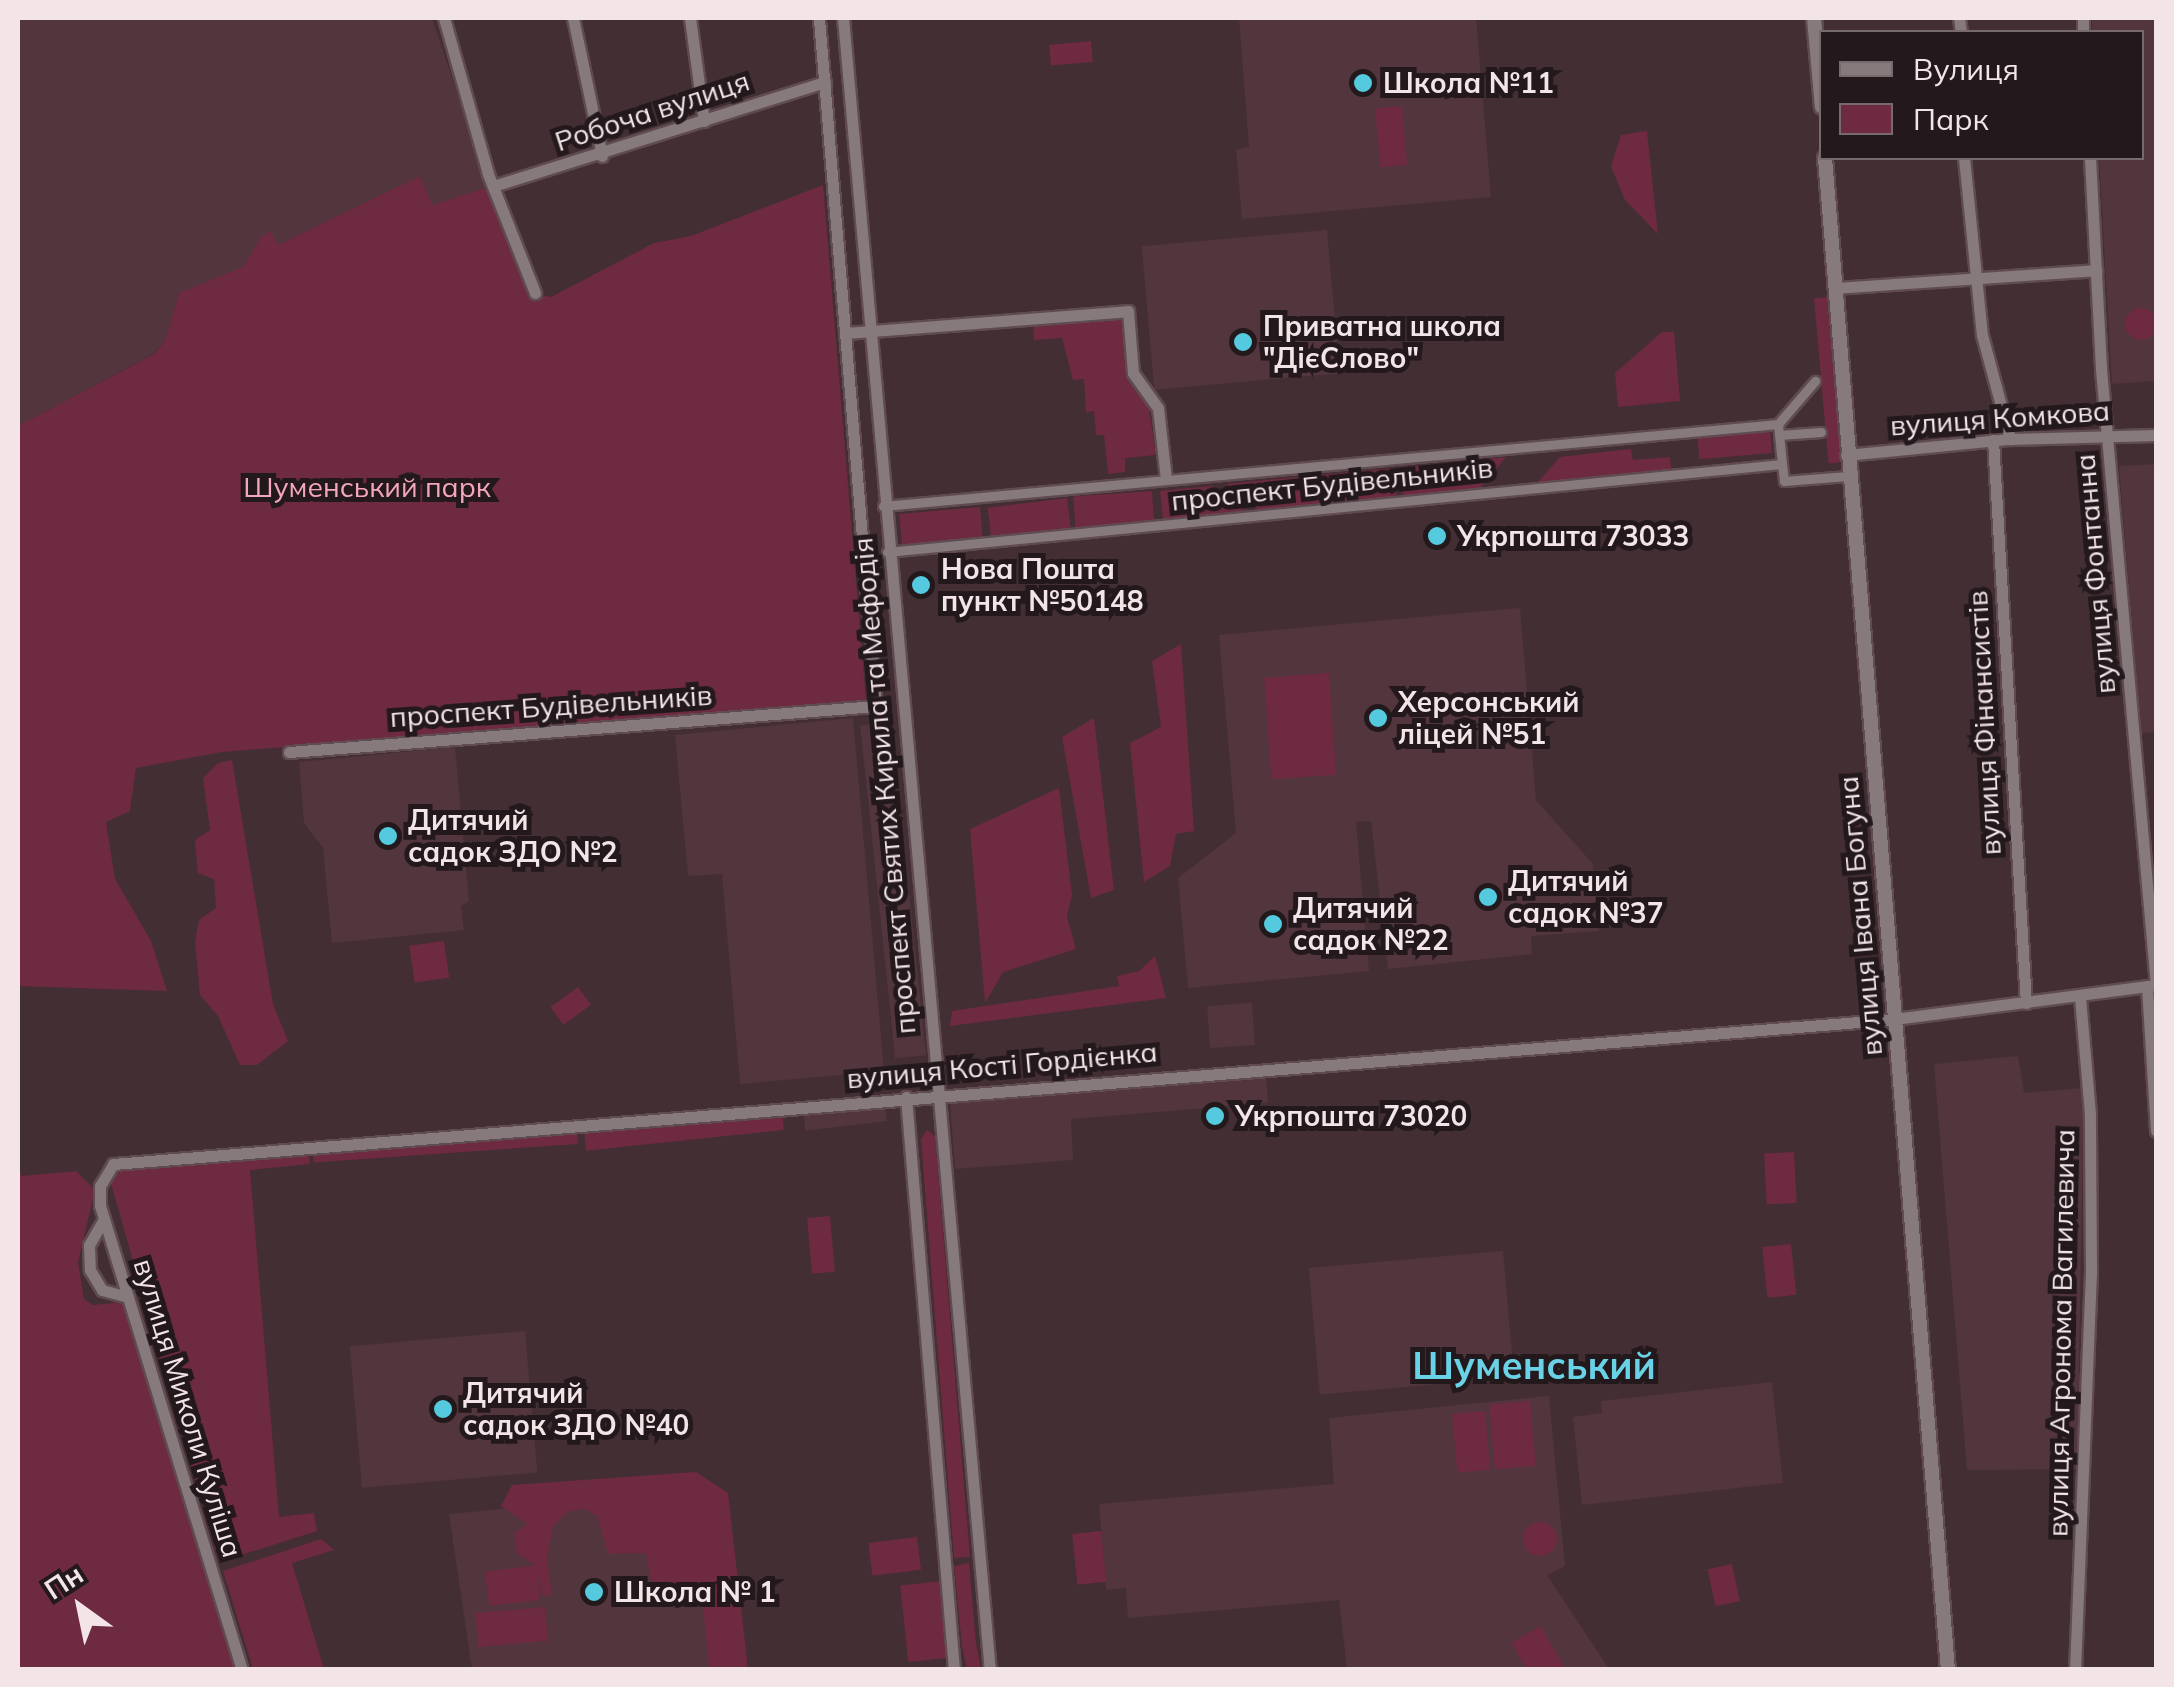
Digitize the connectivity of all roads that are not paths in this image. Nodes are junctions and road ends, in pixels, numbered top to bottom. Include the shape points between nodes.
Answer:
1 (444, 18) edge
2 (574, 18) edge
3 (690, 18) edge
4 (819, 18) edge
5 (844, 18) edge
6 (1814, 18) edge
7 (1819, 73) edge
8 (825, 82) junction
9 (704, 121) junction
10 (602, 156) junction
11 (1826, 160) edge
12 (1964, 160) edge
13 (2090, 160) edge
14 (493, 186) junction
15 (2096, 270) junction
16 (1974, 280) junction
17 (1835, 288) junction
18 (535, 292) dead end
19 (868, 331) junction
20 (845, 333) junction
21 (1815, 381) dead end
22 (1779, 430) junction
23 (1821, 432) dead end
24 (2156, 435) edge
25 (2108, 436) junction
26 (2010, 439) junction
27 (1994, 440) junction
28 (1846, 455) junction
29 (1782, 464) junction
30 (1848, 476) junction
31 (1166, 479) junction
32 (884, 506) junction
33 (887, 552) junction
34 (289, 752) dead end
35 (2153, 986) edge
36 (2080, 997) junction
37 (2026, 1003) junction
38 (1894, 1019) junction
39 (938, 1095) junction
40 (906, 1097) junction
41 (2156, 1130) edge
42 (113, 1164) joint
43 (104, 1219) junction
44 (128, 1297) junction
45 (242, 1670) edge
46 (954, 1670) edge
47 (990, 1670) edge
48 (1948, 1670) edge
49 (2075, 1670) edge

1 - 14 street
2 - 10 street
3 - 9 street
4 - 8 street
5 - 19 street, проспект Святих Кирила та Мефодія
6 - 7 street
8 - 9 street, Робоча вулиця
8 - 20 street
9 - 10 street, Робоча вулиця
10 - 14 street, Робоча вулиця
11 - 17 street, вулиця Івана Богуна
12 - 16 street
13 - 15 street, вулиця Фонтанна
14 - 18 street
15 - 16 street
15 - 25 street, вулиця Фонтанна
16 - 17 street
16 - 26 street
17 - 28 street, вулиця Івана Богуна
19 - 20 street
19 - 31 street via 1128,311 1133,373 1158,408
19 - 32 street, проспект Святих Кирила та Мефодія
20 - 34 street, проспект Будівельників via 876,706
21 - 22 street
22 - 23 street, проспект Будівельників
22 - 29 street
22 - 31 street, проспект Будівельників
24 - 25 street, вулиця Комкова
25 - 26 street, вулиця Комкова
25 - 35 street, вулиця Фонтанна
26 - 27 street, вулиця Комкова
27 - 28 street, вулиця Комкова
27 - 37 street, вулиця Фінансистів
28 - 30 street, вулиця Івана Богуна
29 - 30 street, проспект Будівельників via 1784,482
29 - 33 street, проспект Будівельників
30 - 38 street, вулиця Івана Богуна
31 - 32 street, проспект Будівельників
32 - 33 street, проспект Святих Кирила та Мефодія
33 - 39 street, проспект Святих Кирила та Мефодія
35 - 36 street
35 - 41 street, вулиця Фонтанна
36 - 37 street
36 - 49 street, вулиця Агронома Вагилевича via 2090,1114 2091,1274
37 - 38 street, вулиця Кості Гордієнка
38 - 39 street, вулиця Кості Гордієнка
38 - 48 street, вулиця Івана Богуна
39 - 40 street, вулиця Кості Гордієнка
39 - 47 street, проспект Святих Кирила та Мефодія
40 - 42 street, вулиця Кості Гордієнка
40 - 46 street
42 - 43 street, вулиця Миколи Куліша via 100,1186
43 - 44 street, вулиця Миколи Куліша
43 - 44 street via 90,1246 90,1270 102,1290
44 - 45 street, вулиця Миколи Куліша

